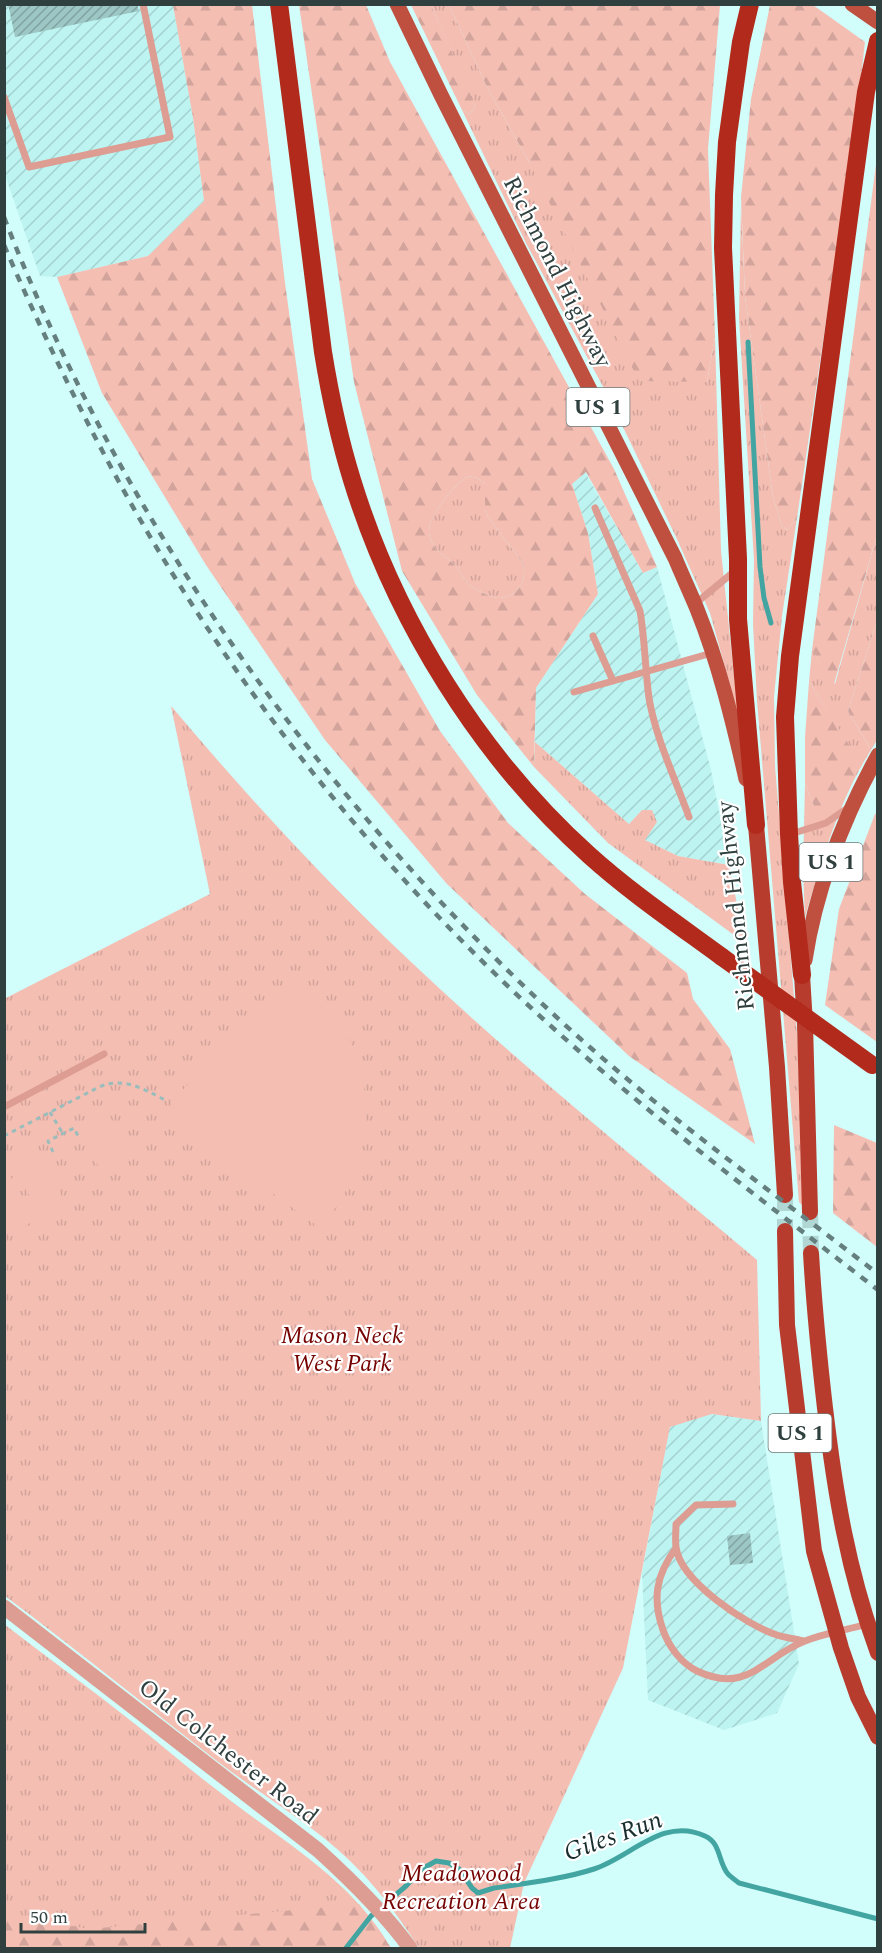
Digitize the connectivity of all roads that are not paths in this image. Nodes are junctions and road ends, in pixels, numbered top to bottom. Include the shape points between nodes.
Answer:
1 (143, 4) edge
2 (279, 4) edge
3 (397, 4) edge
4 (750, 4) edge
5 (852, 4) edge
6 (878, 22) edge
7 (878, 41) edge
8 (4, 97) edge
9 (595, 508) dead end
10 (738, 568) junction
11 (695, 604) junction
12 (593, 636) dead end
13 (712, 653) junction
14 (646, 672) junction
15 (613, 681) junction
16 (574, 692) dead end
17 (878, 755) edge
18 (852, 805) junction
19 (689, 817) dead end
20 (756, 825) junction
21 (789, 834) junction
22 (802, 975) junction
23 (104, 1054) dead end
24 (876, 1067) edge
25 (4, 1107) edge
26 (785, 1195) tunnel mouth
27 (810, 1212) tunnel mouth
28 (785, 1231) tunnel mouth
29 (811, 1253) tunnel mouth
30 (733, 1504) dead end
31 (676, 1548) junction
32 (4, 1607) edge
33 (867, 1624) junction
34 (837, 1632) junction
35 (804, 1641) junction
36 (878, 1653) edge
37 (878, 1737) edge
38 (410, 1948) edge

1 - 8 lane via 170,137 29,166
2 - 24 highway, bridge via 331,401 352,481 385,568 431,659 491,749 554,821 596,861
3 - 11 main road, Richmond Highway / US 1
4 - 10 highway via 729,130 724,195 723,249
5 - 6 main road
7 - 21 highway via 866,92 790,656 785,717
9 - 14 lane via 639,611
10 - 11 lane
10 - 20 highway via 738,619
11 - 13 main road, Richmond Highway / US 1
12 - 15 lane
13 - 14 lane
13 - 20 main road, Richmond Highway / US 1 via 731,714
14 - 15 lane
14 - 19 lane via 654,720
15 - 16 lane
17 - 18 main road, US 1
18 - 21 lane via 826,823
18 - 22 main road, US 1 via 822,888
20 - 26 highway, Richmond Highway / US 1
21 - 22 highway
22 - 27 highway, US 1
23 - 25 lane
28 - 34 highway, US 1 via 787,1325 814,1551
29 - 33 highway, US 1 via 832,1463 848,1558
30 - 31 lane via 696,1505 676,1524
31 - 35 lane via 687,1572 716,1600 777,1635
31 - 35 lane via 662,1570 656,1600 666,1638 691,1668 722,1680 738,1678
32 - 38 street, Old Colchester Road via 318,1850 366,1895
33 - 34 lane
33 - 36 highway, US 1
34 - 35 lane
34 - 37 highway, US 1 via 858,1697

